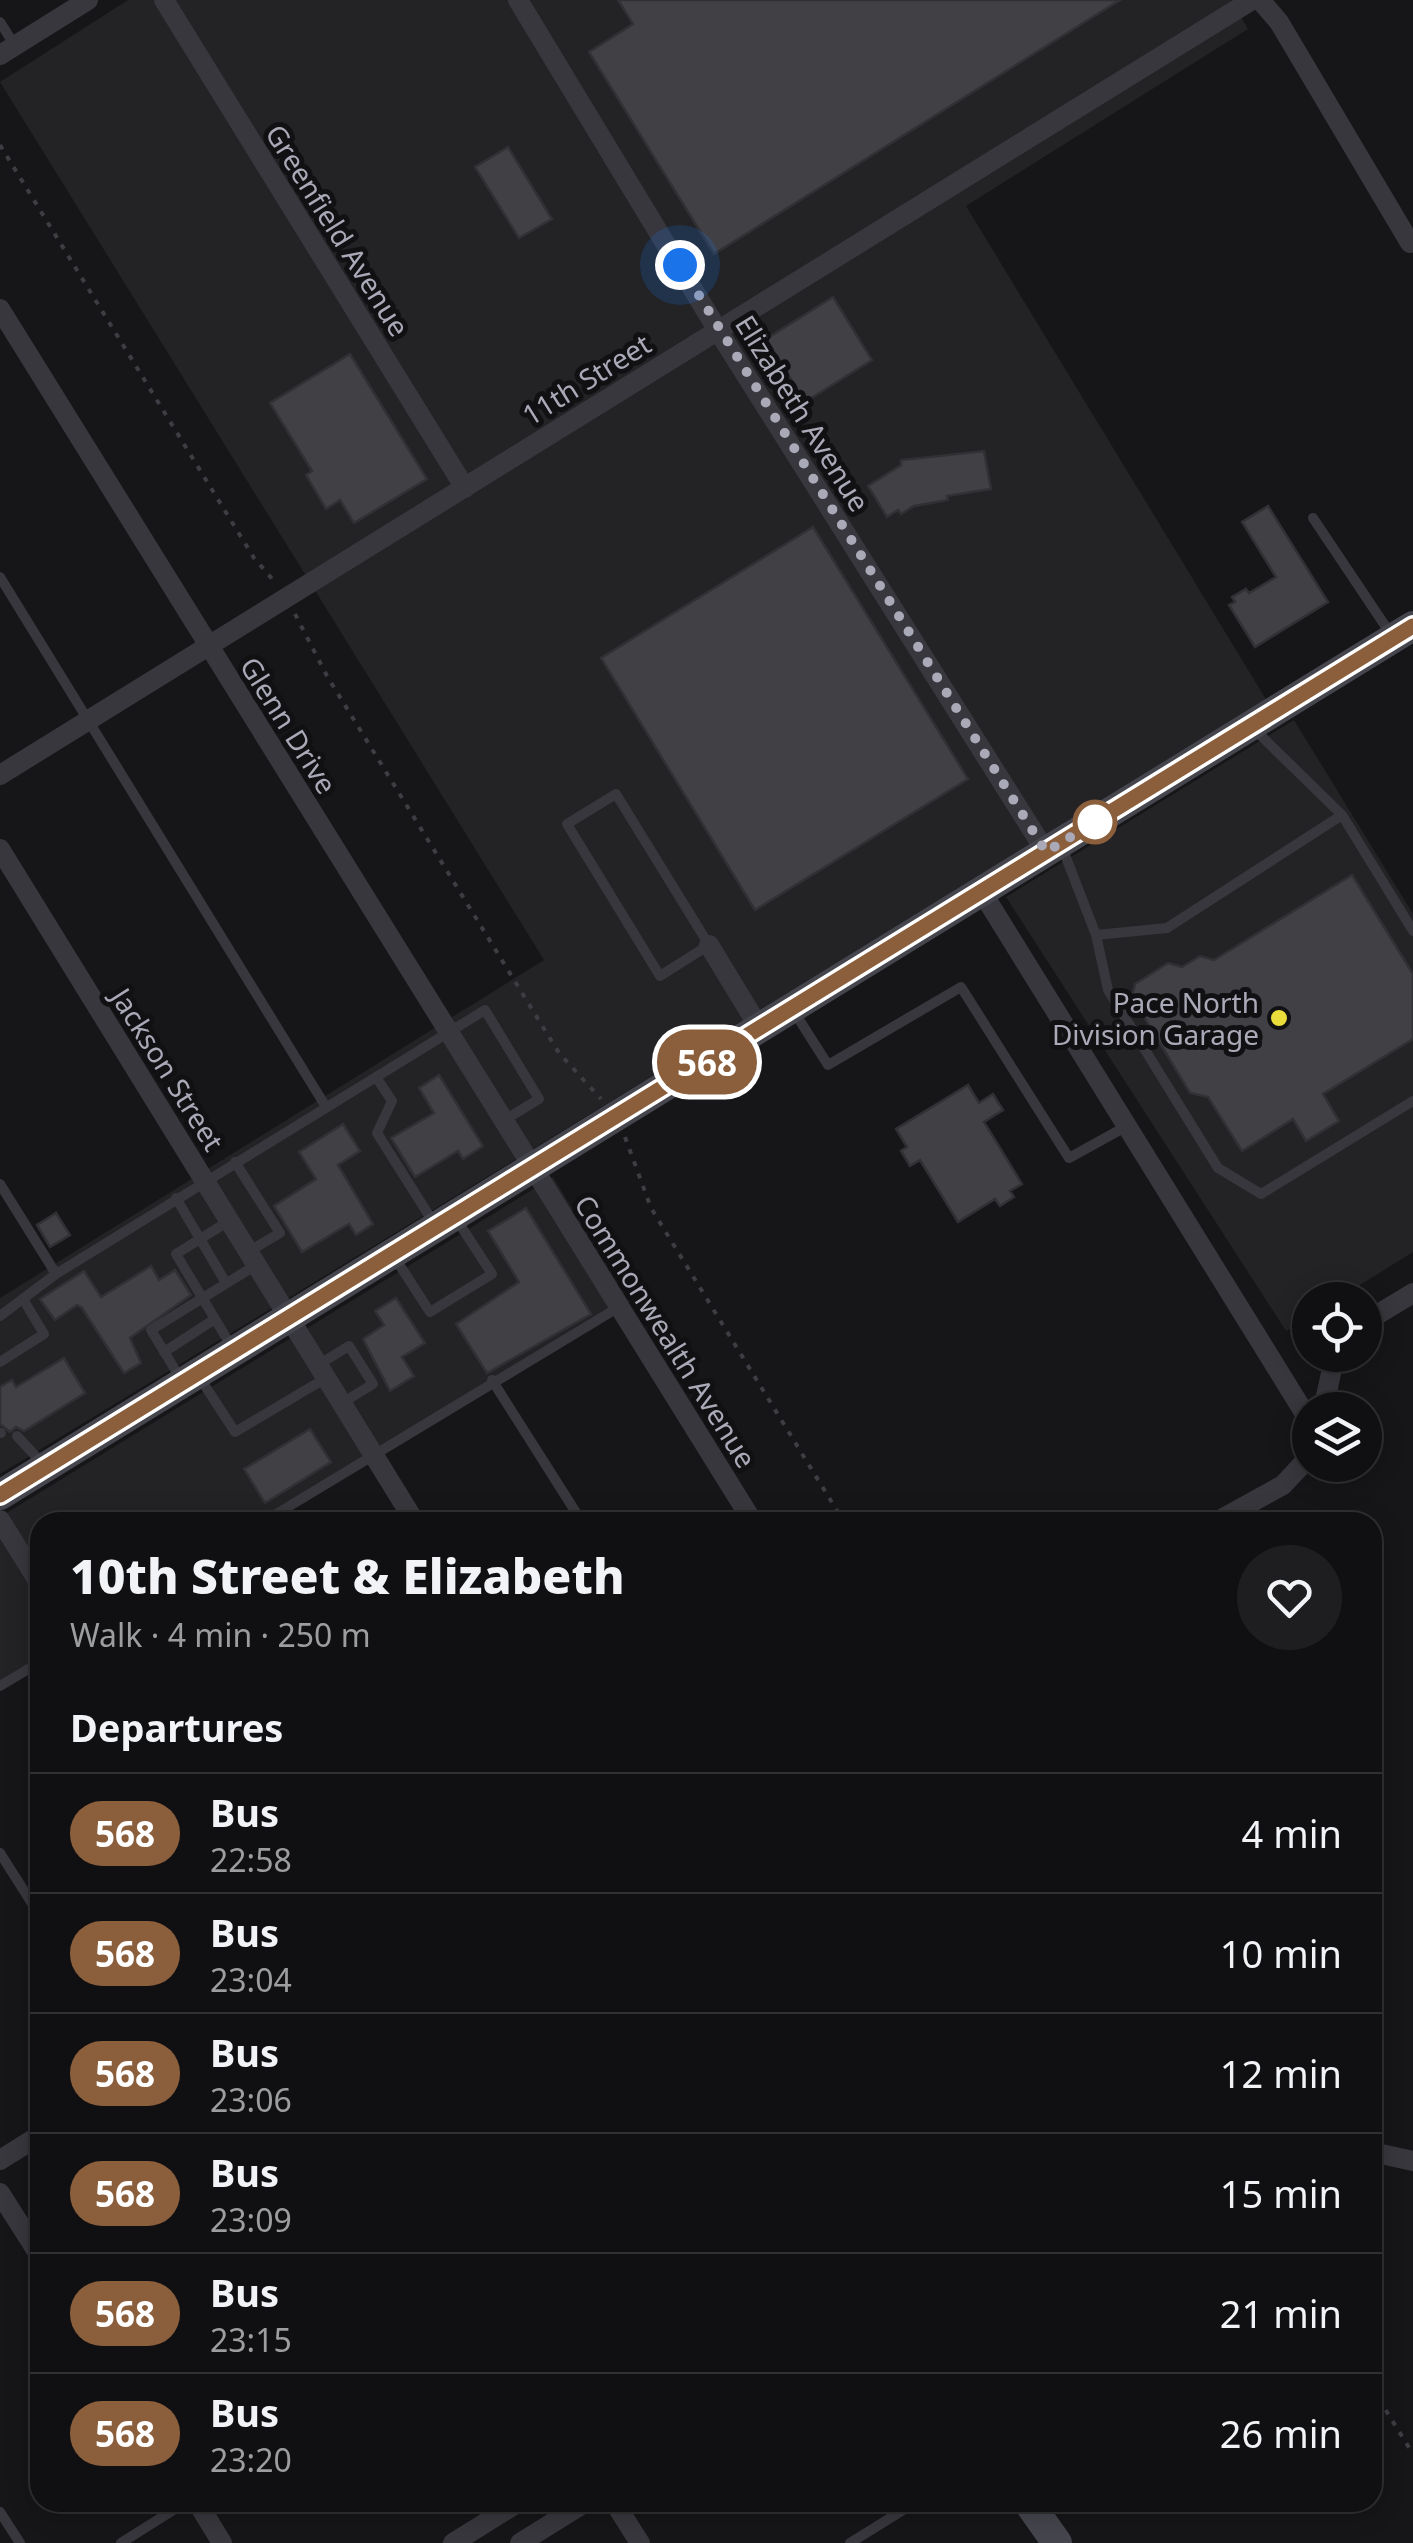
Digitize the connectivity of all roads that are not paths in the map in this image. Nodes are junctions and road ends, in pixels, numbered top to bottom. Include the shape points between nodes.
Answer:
1 (88, 0) edge
2 (164, 0) edge
3 (518, 0) edge
4 (1256, 0) edge
5 (0, 22) edge
6 (8, 50) edge
7 (1411, 242) edge
8 (0, 310) edge
9 (717, 329) junction
10 (464, 488) junction
11 (1313, 518) dead end
12 (0, 578) edge
13 (1403, 632) edge
14 (209, 647) junction
15 (88, 720) junction
16 (1251, 726) junction
17 (0, 775) edge
18 (1342, 815) junction
19 (1053, 848) junction
20 (0, 849) edge
21 (982, 892) junction
22 (1413, 930) edge
23 (1096, 936) junction
24 (709, 946) junction
25 (793, 1009) junction
26 (760, 1029) junction
27 (448, 1033) junction
28 (376, 1076) junction
29 (1413, 1101) edge
30 (326, 1107) junction
31 (502, 1121) junction
32 (1127, 1126) junction
33 (235, 1162) junction
34 (532, 1169) junction
35 (204, 1181) junction
36 (0, 1184) edge
37 (176, 1198) junction
38 (229, 1221) junction
39 (446, 1222) junction
40 (201, 1239) junction
41 (393, 1254) junction
42 (252, 1258) junction
43 (56, 1274) junction
44 (226, 1283) junction
45 (1413, 1293) edge
46 (23, 1298) junction
47 (202, 1298) junction
48 (619, 1307) junction
49 (1382, 1312) edge
50 (0, 1316) edge
51 (289, 1318) junction
52 (216, 1320) junction
53 (164, 1352) junction
54 (235, 1352) junction
55 (0, 1362) edge
56 (322, 1372) junction
57 (190, 1379) junction
58 (492, 1380) junction
59 (1292, 1393) edge
60 (342, 1404) junction
61 (16, 1436) dead end
62 (372, 1454) junction
63 (45, 1468) junction
64 (1292, 1475) edge
65 (0, 1496) edge
66 (279, 1512) edge
67 (409, 1512) edge
68 (576, 1512) edge
69 (747, 1512) edge
70 (1234, 1512) edge
71 (0, 1520) edge
72 (30, 1568) edge
73 (30, 1668) edge
74 (0, 1686) edge
75 (0, 1853) edge
76 (30, 1900) edge
77 (30, 2141) edge
78 (1382, 2154) edge
79 (0, 2160) edge
80 (1413, 2160) edge
81 (0, 2193) edge
82 (30, 2240) edge
83 (0, 2512) edge
84 (170, 2512) edge
85 (203, 2512) edge
86 (503, 2512) edge
87 (570, 2512) edge
88 (620, 2512) edge
89 (900, 2512) edge
90 (1035, 2512) edge
91 (637, 2542) edge
92 (20, 2543) edge
93 (121, 2543) edge
94 (222, 2543) edge
95 (453, 2543) edge
96 (520, 2543) edge
97 (850, 2543) edge
98 (1057, 2543) edge

1 - 6 street
2 - 10 street, Greenfield Avenue
3 - 9 street, Elizabeth Avenue
4 - 7 street via 1279,22
4 - 9 street, 11th Street
5 - 6 lane
8 - 14 street, Glenn Drive
9 - 10 street, 11th Street
9 - 19 street, Elizabeth Avenue
10 - 14 street, 11th Street
11 - 13 lane
12 - 15 lane
13 - 16 street
14 - 15 street, 11th Street
14 - 27 street, Glenn Drive
15 - 17 street, 11th Street
15 - 30 lane
16 - 18 lane
16 - 19 street
18 - 22 lane
18 - 23 lane via 1167,928
19 - 21 street
19 - 23 lane
20 - 35 street, Jackson Street
21 - 25 street
21 - 32 street
23 - 29 lane via 1108,990 1218,1168 1261,1194
24 - 24 lane via 616,794 567,824 660,976
24 - 26 street
25 - 26 street
25 - 32 lane via 828,1065 961,986 1070,1158
26 - 34 street
27 - 28 lane
27 - 31 street, Glenn Drive
27 - 31 lane via 485,1010 539,1099
28 - 30 lane
28 - 39 lane via 392,1101 377,1132
30 - 33 lane
31 - 34 street, Glenn Drive
32 - 59 street
33 - 35 lane
33 - 42 lane via 280,1233
34 - 39 street
34 - 48 street, Commonwealth Avenue
35 - 37 lane
35 - 38 street, Jackson Street
36 - 43 lane
37 - 40 lane
37 - 43 lane
38 - 40 lane
38 - 42 street, Jackson Street
39 - 41 street
39 - 41 lane via 492,1274 430,1312
40 - 44 lane
40 - 47 lane via 176,1254
41 - 51 street
42 - 44 lane
42 - 51 street, Jackson Street
43 - 46 lane
44 - 47 lane
45 - 49 street
46 - 50 lane
46 - 55 lane via 44,1334
47 - 52 lane
47 - 53 lane via 151,1330
48 - 58 lane
48 - 69 street, Commonwealth Avenue
51 - 54 street
51 - 56 street, Jackson Street
52 - 53 lane
52 - 54 lane
53 - 57 lane
54 - 57 street
56 - 57 lane via 234,1432
56 - 60 street, Jackson Street
56 - 60 lane via 349,1346 373,1384
57 - 63 street
58 - 62 lane
58 - 68 lane
60 - 62 street, Jackson Street
61 - 63 lane
62 - 66 lane
62 - 67 street, Jackson Street
63 - 65 street
64 - 70 street
71 - 72 street
73 - 74 lane
75 - 76 lane
77 - 79 street
78 - 80 street
81 - 82 street
83 - 92 lane
84 - 93 lane
85 - 94 street
86 - 95 street
87 - 96 street
88 - 91 street
89 - 97 lane
90 - 98 street

